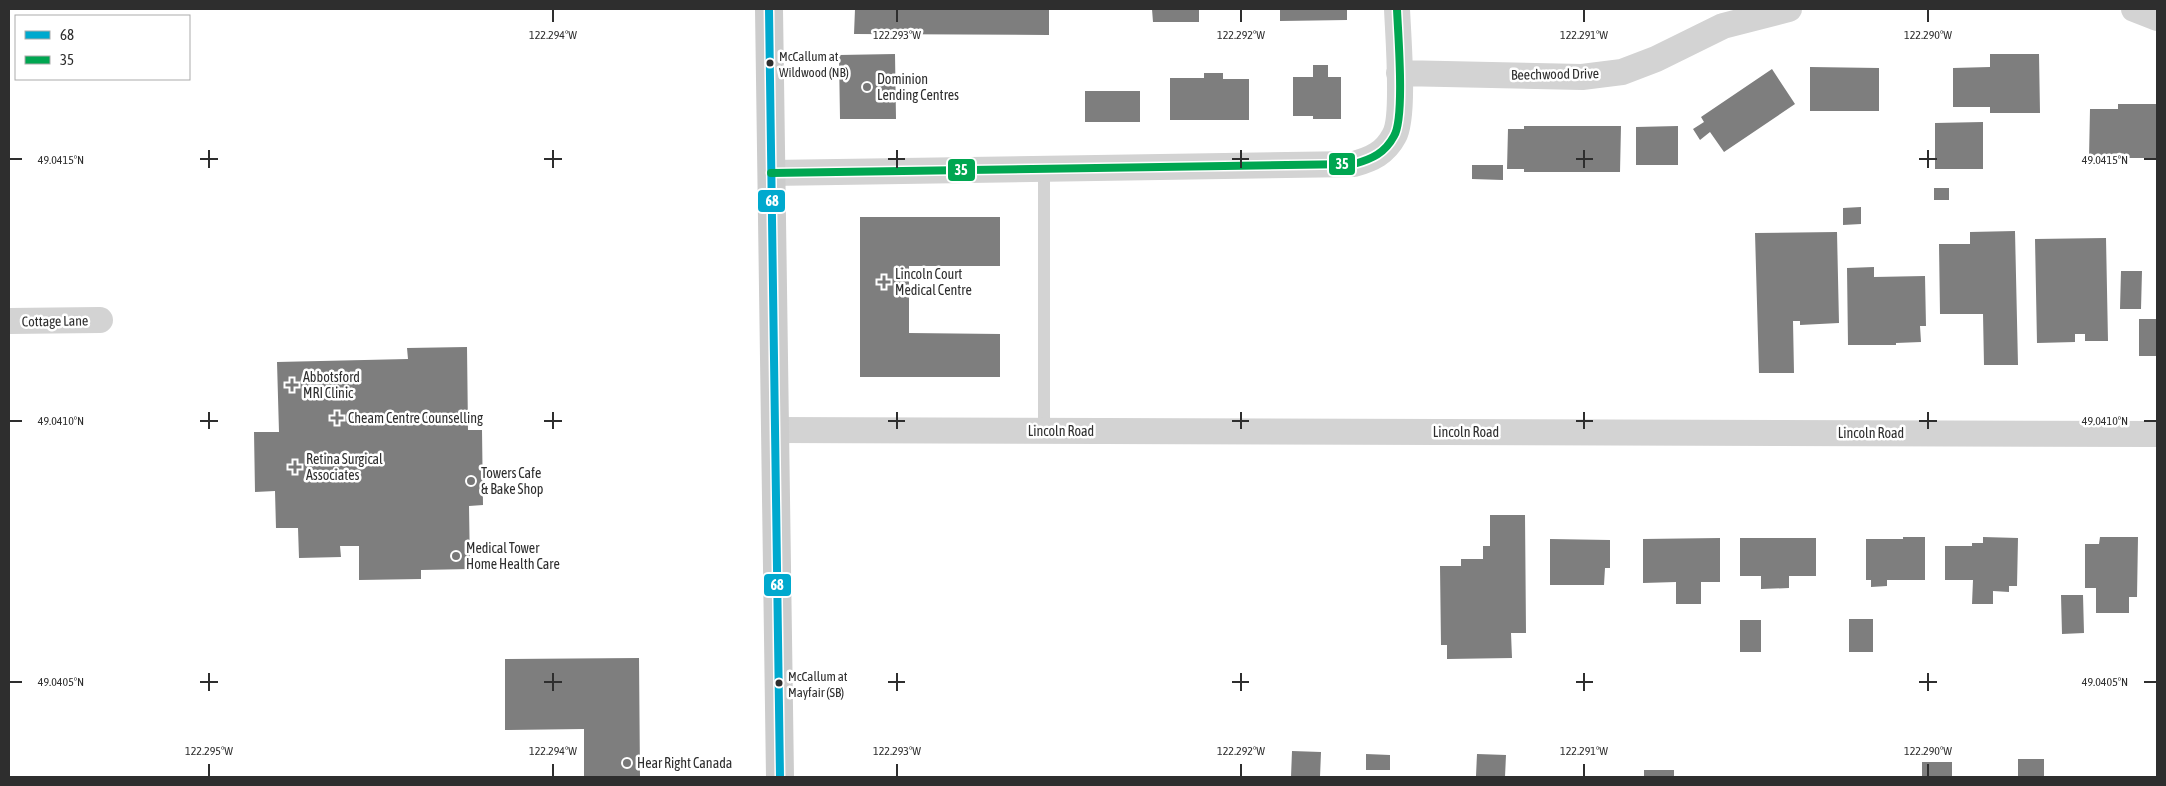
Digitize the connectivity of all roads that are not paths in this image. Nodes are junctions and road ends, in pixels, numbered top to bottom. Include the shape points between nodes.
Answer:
1 (768, 9) edge
2 (1397, 9) edge
3 (1789, 9) edge
4 (2134, 9) edge
5 (2157, 18) edge
6 (1399, 73) junction
7 (1044, 170) junction
8 (771, 173) junction
9 (100, 320) dead end
10 (9, 322) edge
11 (775, 430) junction
12 (1044, 431) junction
13 (2157, 434) edge
14 (780, 777) edge

1 - 8 main road
2 - 6 street
3 - 6 street, Beechwood Drive via 1723,26 1622,72 1582,76
4 - 5 street
6 - 7 street via 1400,116 1395,135 1381,153 1370,160 1354,164
7 - 8 street
7 - 12 lane
8 - 11 main road
9 - 10 street, Cottage Lane
11 - 12 street, Lincoln Road
11 - 14 main road
12 - 13 street, Lincoln Road

